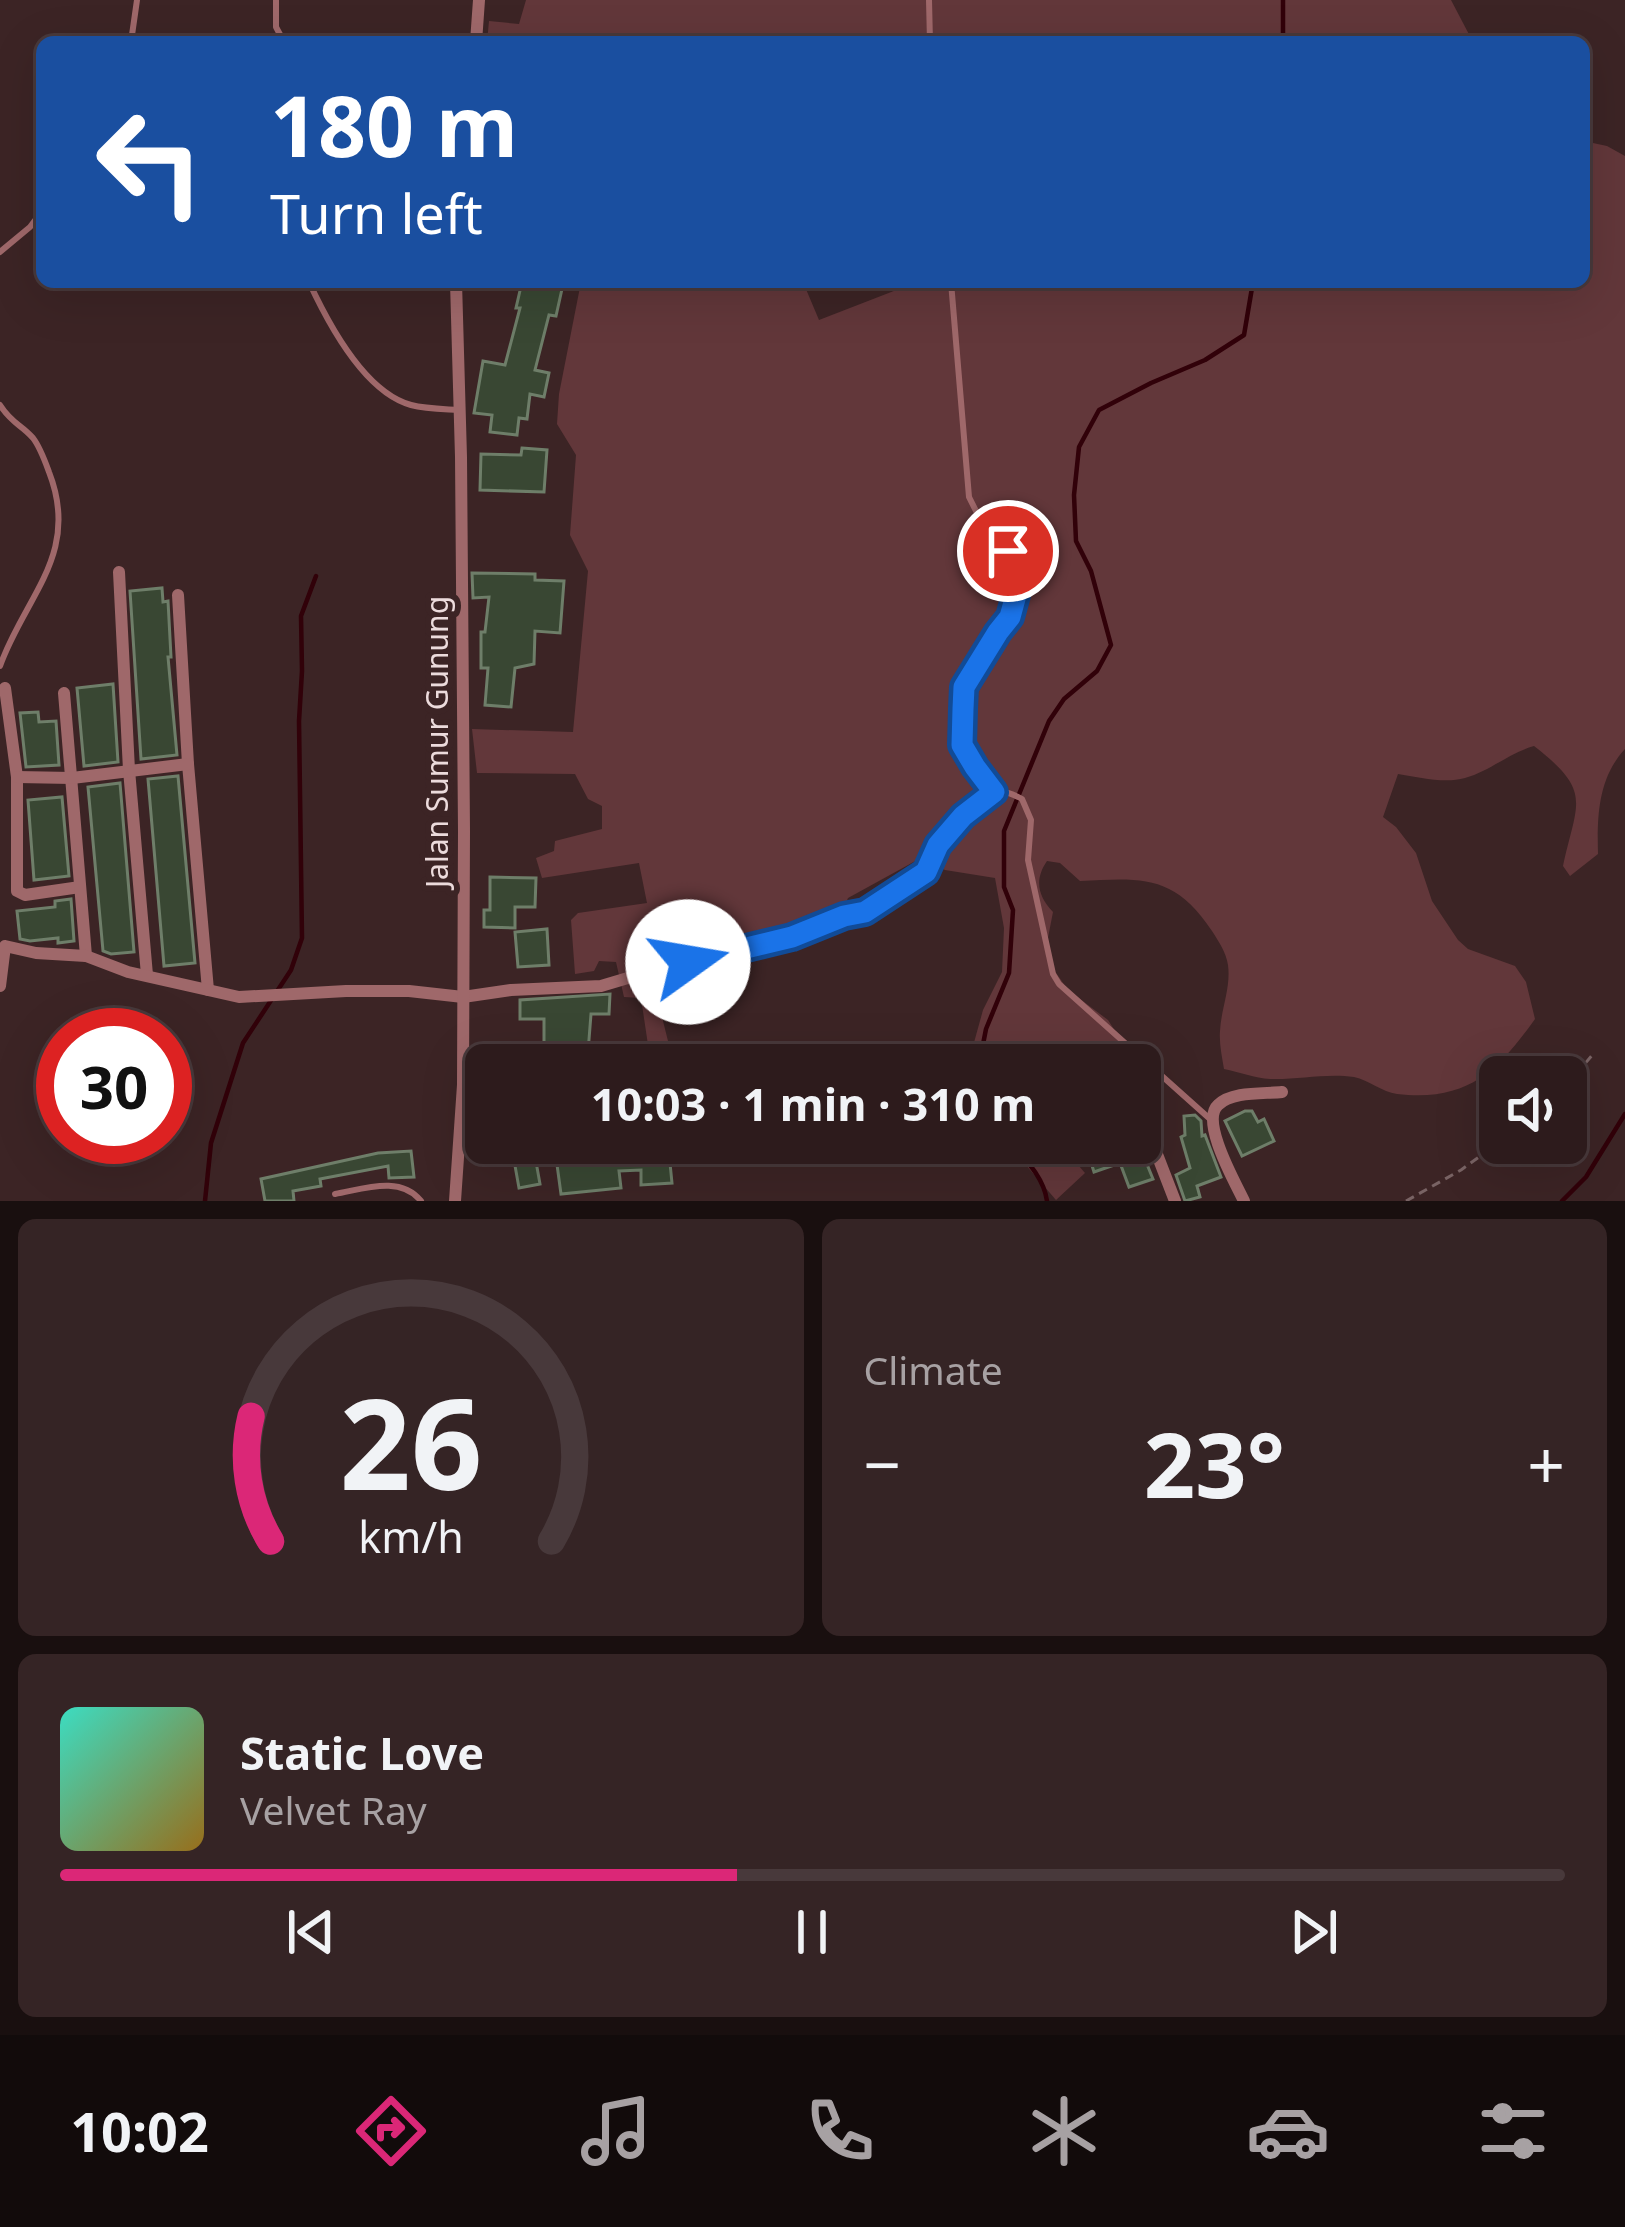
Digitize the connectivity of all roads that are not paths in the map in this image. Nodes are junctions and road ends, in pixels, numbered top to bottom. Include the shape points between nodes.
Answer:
1 (137, 0) edge
2 (276, 0) edge
3 (479, 0) edge
4 (929, 0) edge
5 (132, 36) edge
6 (281, 36) edge
7 (476, 36) edge
8 (930, 36) edge
9 (36, 218) edge
10 (0, 252) edge
11 (312, 288) edge
12 (455, 288) edge
13 (952, 288) edge
14 (0, 405) edge
15 (460, 410) junction
16 (119, 572) dead end
17 (178, 595) dead end
18 (0, 665) edge
19 (4, 688) dead end
20 (64, 693) dead end
21 (188, 764) junction
22 (129, 770) junction
23 (17, 777) junction
24 (72, 778) junction
25 (994, 792) junction
26 (963, 816) joint
27 (80, 887) junction
28 (3, 941) edge
29 (86, 956) junction
30 (147, 975) junction
31 (0, 986) edge
32 (208, 990) junction
33 (463, 997) junction
34 (1282, 1092) dead end
35 (1211, 1120) junction
36 (1161, 1163) edge
37 (335, 1194) dead end
38 (421, 1201) edge
39 (455, 1201) edge
40 (1175, 1201) edge
41 (1244, 1201) edge

1 - 5 lane
2 - 6 lane
3 - 7 street
4 - 8 lane
9 - 10 lane
11 - 15 lane via 340,340 388,394
12 - 15 street, Jalan Sumur Gunung
13 - 25 lane via 969,497 1015,566 1010,617 964,687 962,745
14 - 18 lane via 43,458 57,493 58,537
15 - 33 street, Jalan Sumur Gunung
16 - 22 street
17 - 21 street
19 - 23 street
20 - 24 street
21 - 22 street
21 - 32 street
22 - 24 street
22 - 30 street
23 - 24 street
23 - 27 street via 16,891
24 - 27 street
25 - 26 lane
25 - 35 lane via 1022,799 1031,820 1028,860 1059,984
26 - 33 street via 926,872 865,912 602,986
27 - 29 street
28 - 29 street via 35,953
28 - 31 street
29 - 30 street
30 - 32 street
32 - 33 street via 239,997
33 - 39 street, Jalan Sumur Gunung
34 - 35 street via 1222,1101
35 - 41 street
36 - 40 street
37 - 38 lane via 402,1186

